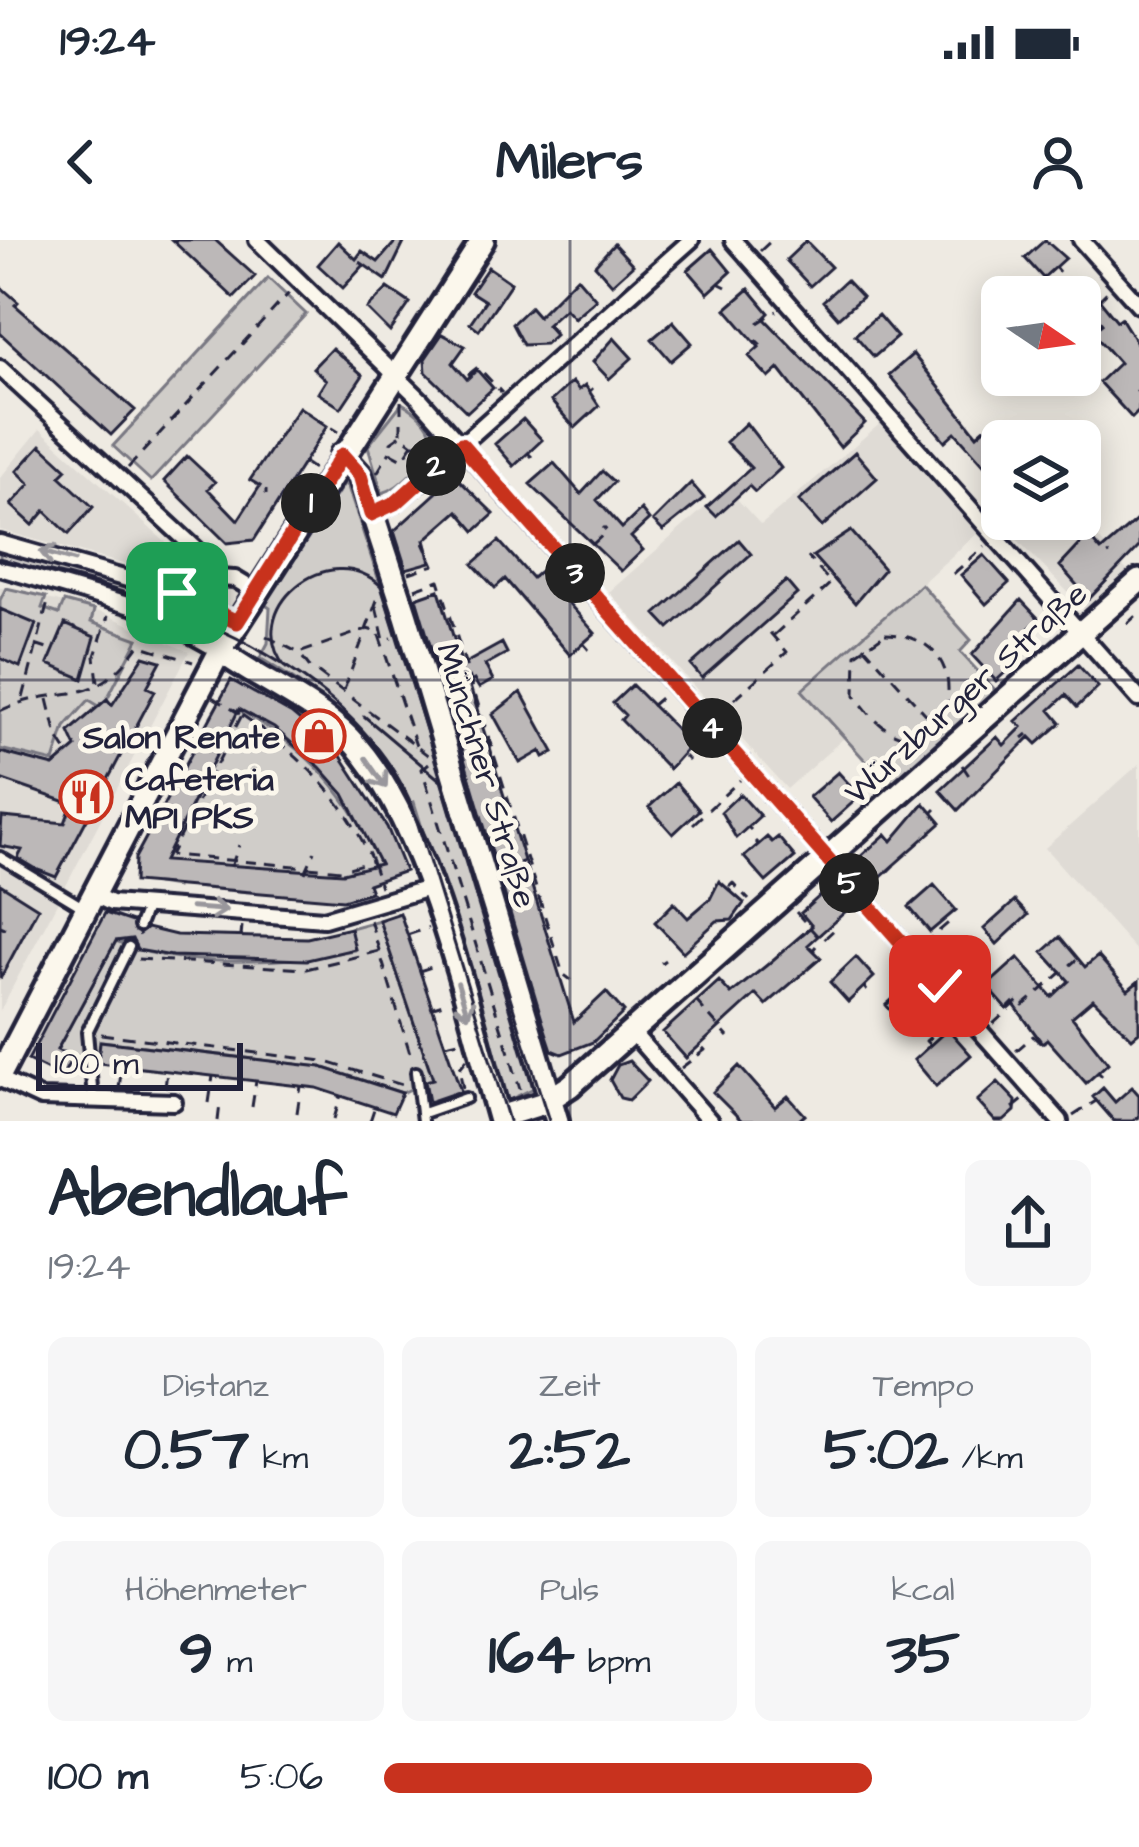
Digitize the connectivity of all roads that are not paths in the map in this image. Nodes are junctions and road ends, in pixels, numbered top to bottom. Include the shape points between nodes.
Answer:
1 (256, 240) edge
2 (483, 240) edge
3 (691, 240) edge
4 (733, 240) edge
5 (1081, 240) edge
6 (1139, 305) edge
7 (0, 368) edge
8 (395, 371) junction
9 (341, 444) junction
10 (461, 444) junction
11 (371, 514) junction
12 (0, 543) edge
13 (0, 568) edge
14 (1139, 581) edge
15 (245, 585) junction
16 (237, 622) junction
17 (1081, 633) junction
18 (220, 651) junction
19 (1139, 699) edge
20 (0, 857) edge
21 (827, 858) junction
22 (429, 888) junction
23 (90, 902) junction
24 (147, 904) junction
25 (139, 926) dead end
26 (127, 952) road end
27 (631, 1031) junction
28 (416, 1072) road end
29 (0, 1077) edge
30 (466, 1098) dead end
31 (94, 1100) junction
32 (168, 1102) road end
33 (554, 1110) edge
34 (423, 1117) edge
35 (500, 1119) edge
36 (710, 1121) edge
37 (1063, 1121) edge

1 - 8 street
2 - 8 street
3 - 10 street
4 - 17 street
5 - 6 street
7 - 15 street via 196,549 217,578
8 - 9 street
8 - 10 street
9 - 11 street, Münchner Straße
9 - 15 street via 302,516
10 - 11 street via 397,502
10 - 21 street
11 - 33 street, Münchner Straße
16 -> 12 street via 177,593
13 - 18 street via 114,599
14 - 17 street, Würzburger Straße
15 - 16 street
16 - 18 street
17 - 19 street
17 - 21 street, Würzburger Straße
18 -> 22 street via 349,738 400,812
18 - 23 street
20 - 23 lane
21 - 27 street, Würzburger Straße
21 - 37 street
24 -> 22 street via 324,919
22 -> 35 street
23 - 24 street
23 - 29 street
24 - 25 lane
26 - 31 lane via 89,1025
27 - 33 street, Würzburger Straße
27 - 36 street
28 - 34 lane
29 - 31 street via 41,1098
30 - 34 lane
31 - 32 street
33 - 35 street, Würzburger Straße via 526,1108

